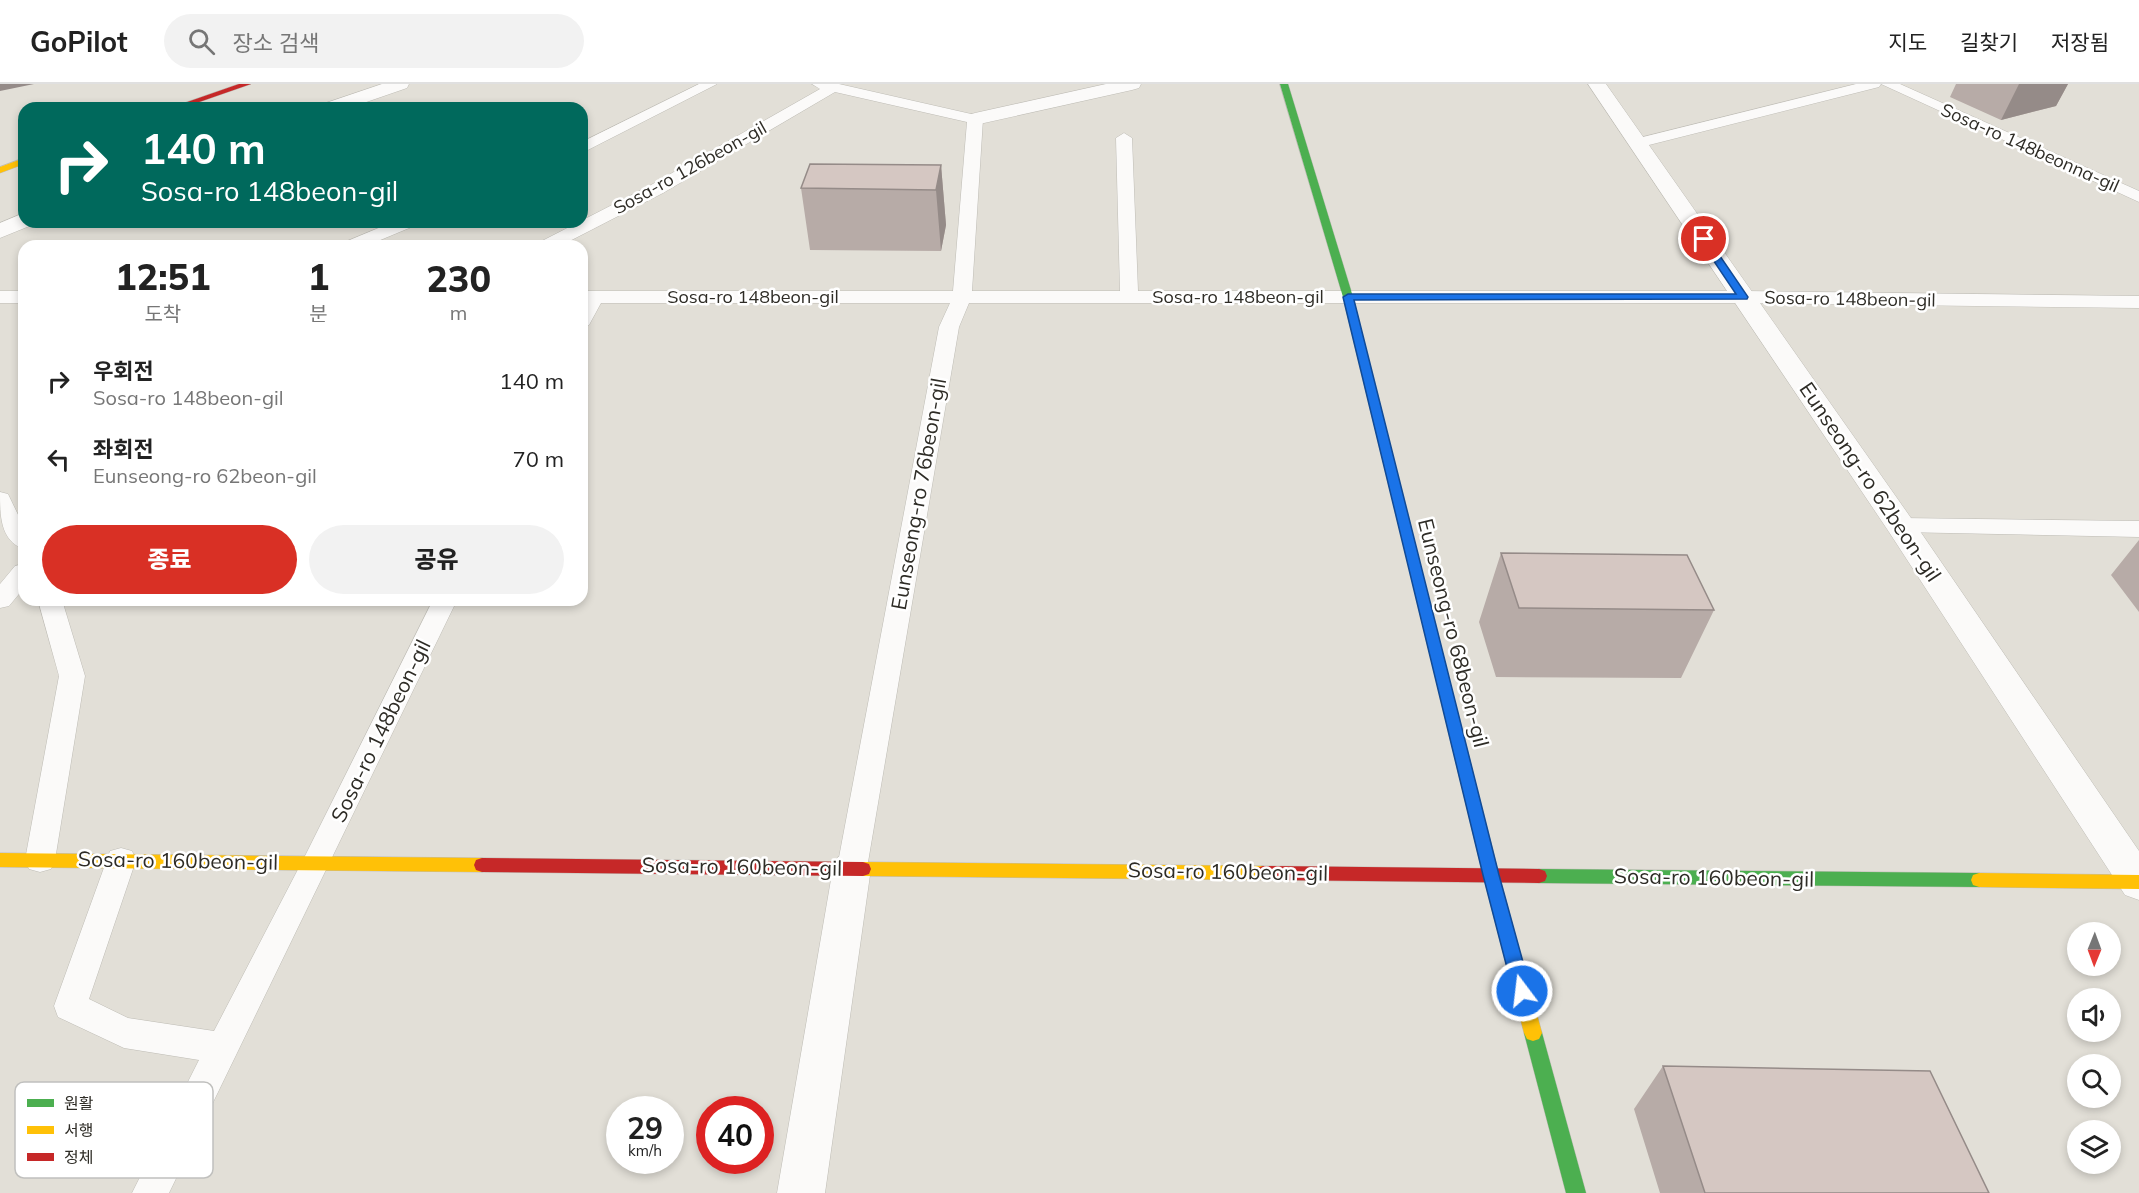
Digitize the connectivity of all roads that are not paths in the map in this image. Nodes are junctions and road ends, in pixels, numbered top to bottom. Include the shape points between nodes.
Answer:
1 (247, 84) edge
2 (400, 84) edge
3 (710, 84) edge
4 (1132, 84) edge
5 (1284, 84) edge
6 (1597, 84) edge
7 (1874, 84) edge
8 (1887, 84) edge
9 (826, 86) edge
10 (192, 102) edge
11 (348, 102) edge
12 (975, 119) junction
13 (1124, 138) dead end
14 (1637, 143) junction
15 (588, 145) edge
16 (18, 163) edge
17 (0, 170) edge
18 (2139, 197) edge
19 (18, 223) edge
20 (588, 224) edge
21 (394, 228) edge
22 (581, 228) edge
23 (0, 231) edge
24 (365, 240) edge
25 (558, 240) edge
26 (0, 297) edge
27 (18, 297) edge
28 (588, 297) edge
29 (962, 297) junction
30 (1129, 297) junction
31 (1348, 297) junction
32 (1743, 297) junction
33 (2139, 303) edge
34 (0, 499) edge
35 (1900, 525) junction
36 (2139, 530) edge
37 (18, 535) edge
38 (18, 580) edge
39 (0, 600) edge
40 (52, 606) edge
41 (442, 606) edge
42 (0, 860) edge
43 (40, 860) junction
44 (121, 860) junction
45 (317, 862) junction
46 (852, 868) junction
47 (1491, 875) junction
48 (2139, 883) edge
49 (223, 1048) junction
50 (206, 1082) edge
51 (158, 1178) edge
52 (150, 1193) edge
53 (801, 1193) edge
54 (1576, 1193) edge

1 - 10 street
2 - 11 street
3 - 15 lane
4 - 12 street, Sosa-ro 126beon-gil
5 - 31 street, Eunseong-ro 68beon-gil
6 - 14 street, Eunseong-ro 62beon-gil
7 - 14 lane
8 - 18 lane, Sosa-ro 148beonna-gil
9 - 12 lane, Sosa-ro 126beon-gil
9 - 20 lane, Sosa-ro 126beon-gil via 657,189
12 - 29 lane, Eunseong-ro 76beon-gil
13 - 30 lane, Sosa-ro 148beon-gil
14 - 32 street, Eunseong-ro 62beon-gil
16 - 17 street
19 - 23 street
21 - 24 lane
22 - 25 lane, Sosa-ro 126beon-gil
26 - 27 lane
28 - 29 lane, Sosa-ro 148beon-gil
29 - 30 lane, Sosa-ro 148beon-gil
29 - 46 lane, Eunseong-ro 76beon-gil via 949,327
30 - 31 lane, Sosa-ro 148beon-gil
31 - 32 lane, Sosa-ro 148beon-gil
31 - 47 street, Eunseong-ro 68beon-gil
32 - 33 lane, Sosa-ro 148beon-gil
32 - 35 street, Eunseong-ro 62beon-gil
34 - 37 lane
35 - 36 lane
35 - 48 street, Eunseong-ro 62beon-gil
38 - 39 lane
40 - 43 lane via 72,676
41 - 45 lane, Sosa-ro 148beon-gil
42 - 43 street, Sosa-ro 160beon-gil
43 - 44 street, Sosa-ro 160beon-gil
44 - 45 street, Sosa-ro 160beon-gil
44 - 49 lane via 70,1006 124,1033
45 - 46 street, Sosa-ro 160beon-gil
45 - 49 lane, Sosa-ro 160beon-gil
46 - 47 street, Sosa-ro 160beon-gil
46 - 53 street
47 - 48 street, Sosa-ro 160beon-gil
47 - 54 street, Eunseong-ro 68beon-gil
49 - 50 lane, Sosa-ro 160beon-gil
51 - 52 lane, Sosa-ro 160beon-gil

